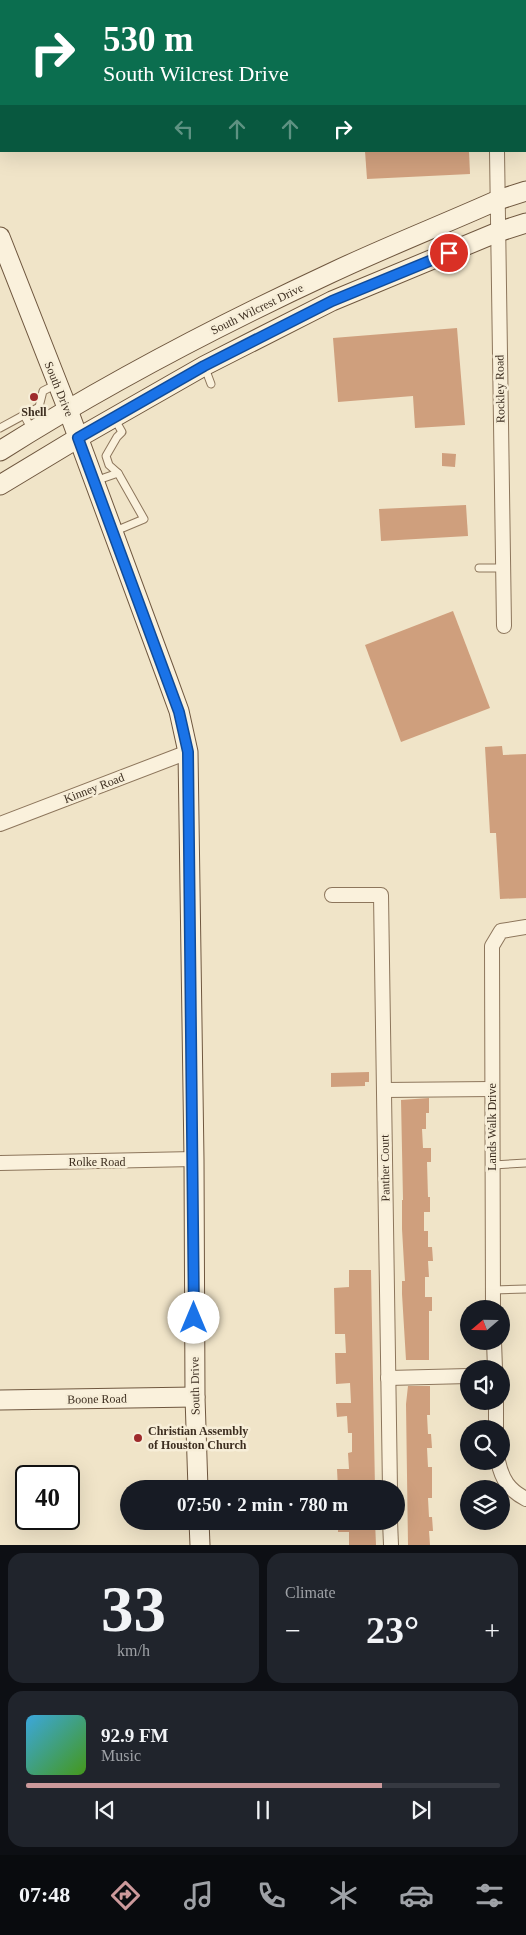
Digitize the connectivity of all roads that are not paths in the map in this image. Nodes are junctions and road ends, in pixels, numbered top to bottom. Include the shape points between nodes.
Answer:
1 (497, 152) edge
2 (526, 191) edge
3 (498, 200) junction
4 (526, 223) edge
5 (498, 232) junction
6 (0, 237) edge
7 (332, 273) junction
8 (332, 301) junction
9 (197, 339) junction
10 (204, 366) junction
11 (57, 384) junction
12 (211, 384) dead end
13 (68, 410) junction
14 (24, 415) junction
15 (114, 418) junction
16 (0, 428) edge
17 (33, 431) junction
18 (78, 438) junction
19 (0, 450) edge
20 (118, 473) junction
21 (94, 482) junction
22 (0, 485) edge
23 (113, 532) junction
24 (479, 568) dead end
25 (503, 568) junction
26 (504, 626) dead end
27 (188, 752) junction
28 (0, 824) edge
29 (332, 895) dead end
30 (526, 927) edge
31 (492, 1089) junction
32 (384, 1090) junction
33 (194, 1159) junction
34 (0, 1163) edge
35 (526, 1163) edge
36 (492, 1164) junction
37 (526, 1289) edge
38 (493, 1290) junction
39 (493, 1300) edge
40 (460, 1376) edge
41 (388, 1378) junction
42 (195, 1397) junction
43 (0, 1400) edge
44 (501, 1470) edge
45 (198, 1480) edge
46 (390, 1480) edge
47 (526, 1499) edge
48 (199, 1530) edge
49 (390, 1530) edge
50 (200, 1545) edge
51 (390, 1545) edge

1 - 3 street, Rockley Road
2 - 3 street, South Wilcrest Drive
3 - 5 street, Rockley Road
3 - 7 street, South Wilcrest Drive
4 - 5 street
5 - 8 street
5 - 25 street, Rockley Road
6 - 11 street, South Drive
7 - 8 street
7 - 9 street, South Wilcrest Drive
8 - 10 street
9 - 10 street
9 - 13 street, South Wilcrest Drive
10 - 12 lane
10 - 15 street
11 - 13 street, South Drive
11 - 14 lane via 43,391 39,406
13 - 17 street, South Wilcrest Drive
13 - 18 street, South Drive
14 - 16 lane
14 - 17 lane
15 - 18 street
15 - 20 lane via 122,432 106,456 109,465
17 - 19 street, South Wilcrest Drive
18 - 21 street, South Drive
18 - 22 street
20 - 21 lane
20 - 23 lane via 144,520
21 - 23 street, South Drive
23 - 27 street, South Drive via 179,712
24 - 25 lane
25 - 26 street, Rockley Road
27 - 28 street, Kinney Road
27 - 33 street, South Drive
29 - 32 street, Panther Court via 381,895
30 - 31 street, Lands Walk Drive via 501,931 492,946
31 - 32 street
31 - 36 street, Lands Walk Drive
32 - 41 street, Panther Court
33 - 34 street, Rolke Road
33 - 42 street, South Drive
35 - 36 lane
36 - 38 street, Lands Walk Drive
37 - 38 lane
38 - 39 street, Lands Walk Drive
40 - 41 street
41 - 46 street, Panther Court
42 - 43 street, Boone Road
42 - 45 street, South Drive
44 - 47 street via 504,1482 514,1493
48 - 50 street
49 - 51 street

